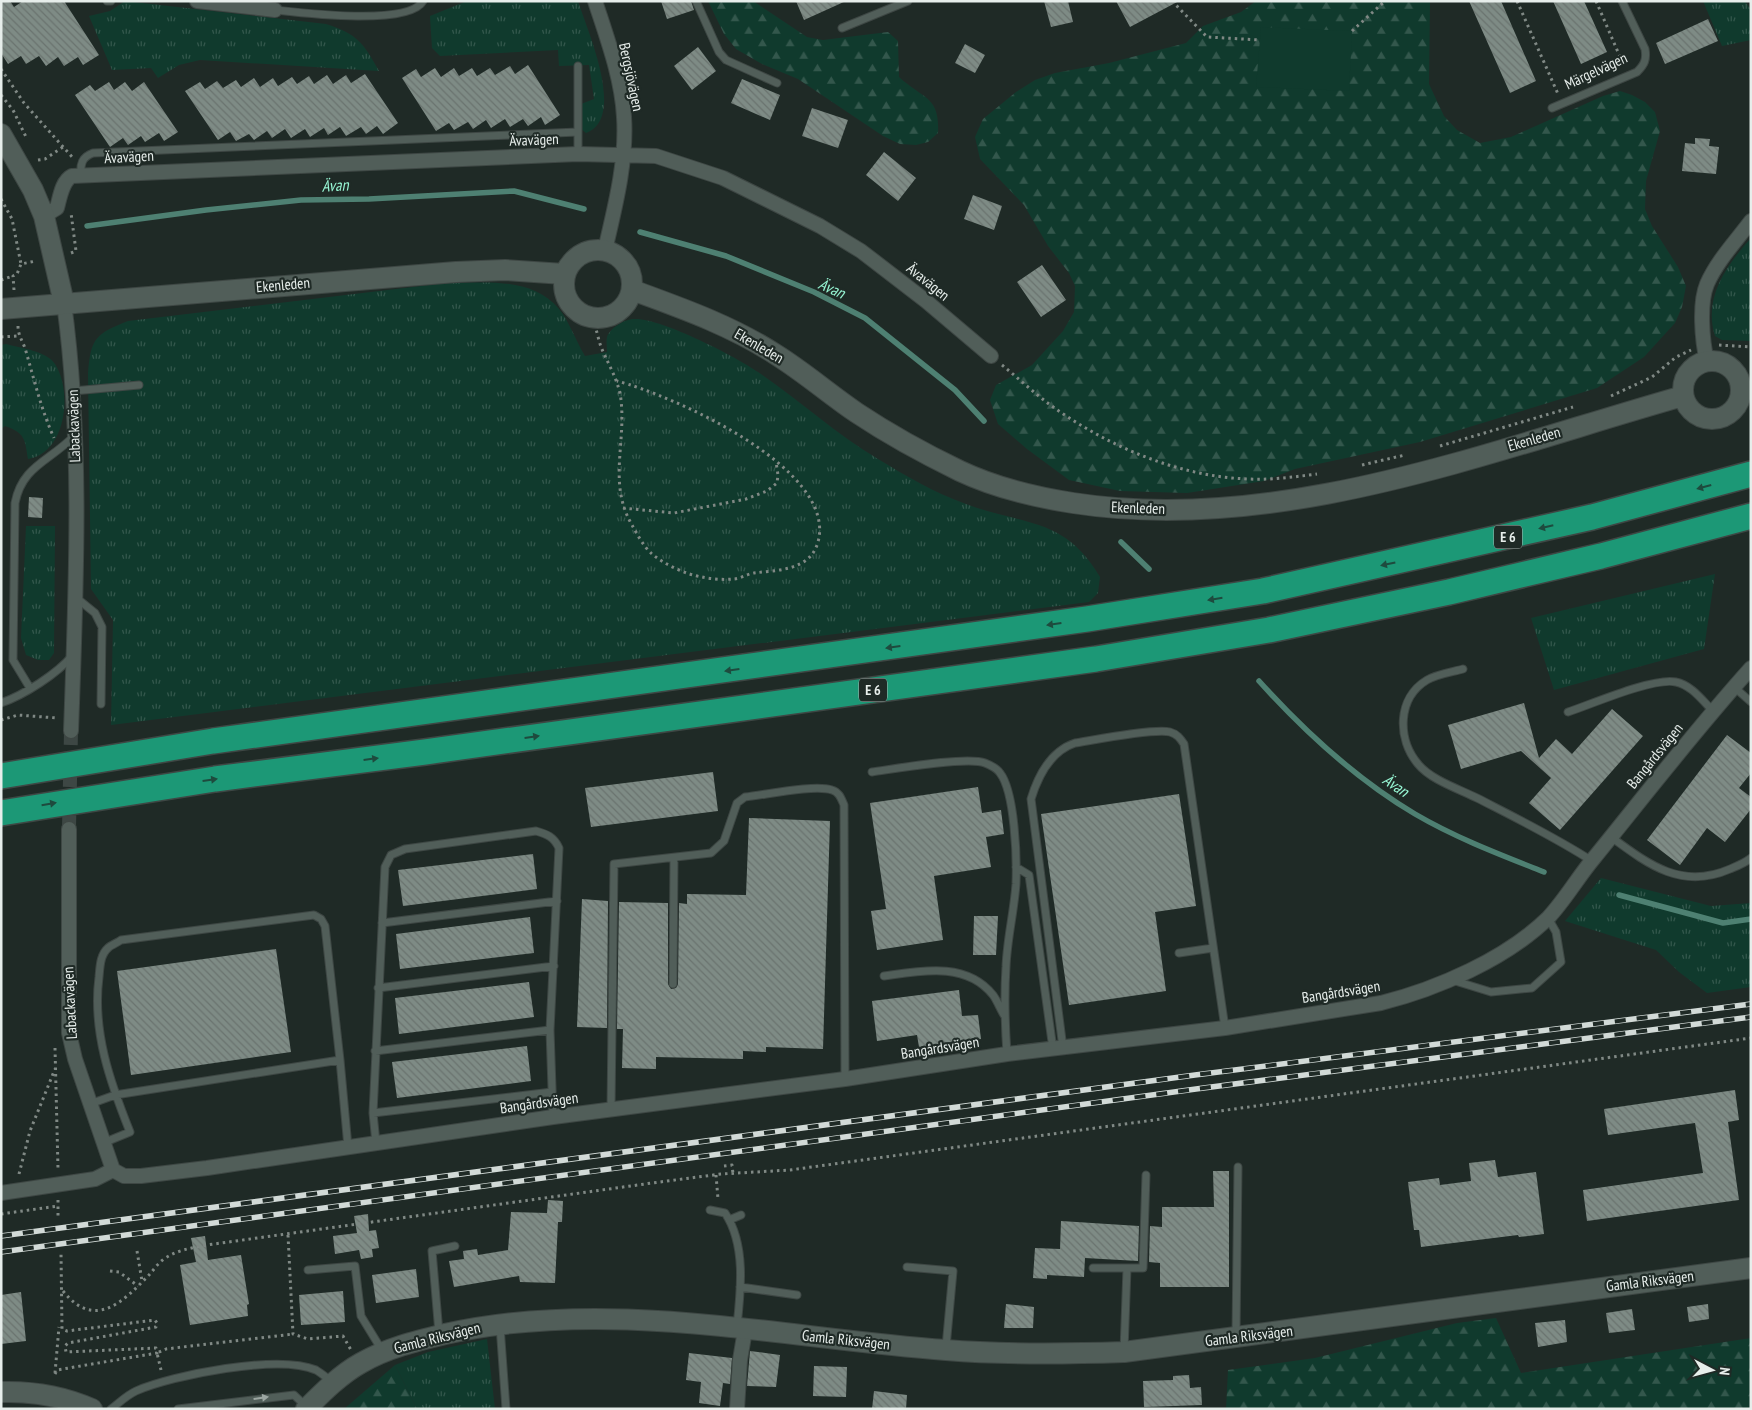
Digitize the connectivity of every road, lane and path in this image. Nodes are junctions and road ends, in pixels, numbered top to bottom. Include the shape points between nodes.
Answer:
1 (107, 1) edge
2 (111, 1) edge
3 (197, 1) edge
4 (423, 1) edge
5 (595, 1) edge
6 (696, 1) edge
7 (908, 1) edge
8 (1172, 1) edge
9 (1385, 1) edge
10 (1517, 1) edge
11 (1596, 1) edge
12 (1622, 1) edge
13 (275, 10) joint
14 (842, 28) dead end
15 (1352, 31) dead end
16 (1260, 40) dead end
17 (578, 66) dead end
18 (1, 69) edge
19 (1629, 76) junction
20 (777, 83) dead end
21 (1, 94) edge
22 (1562, 104) junction
23 (1552, 108) dead end
24 (578, 132) junction
25 (1, 134) edge
26 (28, 142) dead end
27 (63, 147) junction
28 (578, 154) junction
29 (36, 155) dead end
30 (624, 155) junction
31 (80, 171) junction
32 (1, 199) edge
33 (72, 207) dead end
34 (44, 216) junction
35 (1751, 221) edge
36 (605, 250) junction
37 (55, 257) junction
38 (21, 264) junction
39 (564, 274) junction
40 (13, 276) dead end
41 (1, 280) edge
42 (632, 290) junction
43 (64, 303) junction
44 (9, 308) edge
45 (593, 318) junction
46 (18, 336) junction
47 (1, 337) edge
48 (1751, 347) edge
49 (1705, 354) junction
50 (991, 356) joint
51 (617, 381) junction
52 (1746, 381) edge
53 (140, 385) dead end
54 (73, 391) junction
55 (1610, 396) dead end
56 (1684, 396) junction
57 (1574, 407) dead end
58 (75, 436) junction
59 (1432, 448) dead end
60 (59, 452) junction
61 (1414, 453) dead end
62 (776, 462) junction
63 (1359, 466) dead end
64 (1323, 474) dead end
65 (1751, 474) edge
66 (623, 508) junction
67 (1751, 516) edge
68 (74, 596) junction
69 (74, 654) junction
70 (1751, 668) edge
71 (1463, 669) dead end
72 (1734, 687) junction
73 (30, 688) junction
74 (1751, 702) edge
75 (1, 703) edge
76 (101, 704) dead end
77 (1712, 710) junction
78 (1568, 712) dead end
79 (60, 718) dead end
80 (1, 720) edge
81 (71, 731) tunnel mouth
82 (872, 772) dead end
83 (1, 776) edge
84 (1, 813) edge
85 (69, 830) tunnel mouth
86 (1611, 837) junction
87 (674, 858) junction
88 (1751, 858) edge
89 (1592, 860) junction
90 (1016, 866) junction
91 (557, 901) junction
92 (1548, 918) junction
93 (382, 922) junction
94 (1213, 948) junction
95 (1179, 953) dead end
96 (554, 966) junction
97 (884, 976) dead end
98 (1451, 980) junction
99 (674, 984) dead end
100 (378, 988) junction
101 (1004, 1016) junction
102 (1225, 1028) junction
103 (550, 1030) junction
104 (1751, 1038) edge
105 (1058, 1049) junction
106 (375, 1051) junction
107 (1007, 1054) junction
108 (340, 1060) junction
109 (55, 1069) dead end
110 (845, 1079) junction
111 (552, 1092) junction
112 (115, 1095) junction
113 (90, 1104) junction
114 (611, 1109) junction
115 (373, 1113) junction
116 (553, 1117) junction
117 (103, 1143) junction
118 (376, 1143) junction
119 (348, 1147) junction
120 (724, 1166) dead end
121 (1238, 1167) dead end
122 (113, 1170) junction
123 (734, 1174) junction
124 (716, 1175) junction
125 (1146, 1175) dead end
126 (17, 1190) junction
127 (1, 1192) edge
128 (58, 1200) dead end
129 (58, 1206) junction
130 (710, 1210) dead end
131 (718, 1211) junction
132 (1, 1214) edge
133 (741, 1215) dead end
134 (58, 1217) dead end
135 (729, 1220) junction
136 (288, 1234) junction
137 (455, 1246) dead end
138 (61, 1252) dead end
139 (136, 1252) dead end
140 (907, 1267) dead end
141 (1093, 1268) dead end
142 (1127, 1268) junction
143 (1751, 1268) edge
144 (308, 1270) dead end
145 (110, 1271) dead end
146 (142, 1282) junction
147 (138, 1286) junction
148 (740, 1287) junction
149 (62, 1291) junction
150 (797, 1295) dead end
151 (500, 1323) junction
152 (741, 1329) junction
153 (293, 1334) junction
154 (439, 1336) junction
155 (1236, 1338) junction
156 (946, 1350) junction
157 (383, 1352) junction
158 (1124, 1352) junction
159 (157, 1353) junction
160 (359, 1364) junction
161 (163, 1381) junction
162 (334, 1383) junction
163 (1, 1392) edge
164 (307, 1408) edge
165 (92, 1409) edge
166 (111, 1409) edge
167 (178, 1409) edge
168 (506, 1409) edge
169 (737, 1409) edge

1 - 2 lane
3 - 13 street
4 - 13 lane via 421,6 404,13 356,16
5 - 30 street, Bergsjövägen via 619,88 624,116
6 - 20 lane via 719,52 726,60
7 - 14 lane
8 - 16 path via 1207,37
9 - 15 path
10 - 22 path
11 - 19 path
12 - 19 lane, Märgelvägen via 1647,56 1644,66
17 - 24 lane
18 - 27 path via 24,103
19 - 22 lane, Märgelvägen
21 - 26 path via 22,126
22 - 23 lane, Märgelvägen
24 - 28 lane
24 - 31 lane via 93,153 86,156
25 - 34 street, Labackavägen
27 - 29 path via 39,161
27 - 31 path
28 - 30 street, Ävavägen
28 - 31 street, Ävavägen
30 - 36 street, Bergsjövägen
30 - 50 street, Ävavägen via 656,156 683,163 723,178 820,226 862,251
31 - 34 street via 68,178 57,208
32 - 38 path via 12,218
33 - 37 path via 76,251
34 - 37 street, Labackavägen
35 - 49 street via 1706,286 1703,303
36 - 39 street via 588,250 580,254
36 - 42 street via 619,256 628,268
37 - 38 path
37 - 43 street, Labackavägen
38 - 44 path via 13,276
39 - 43 street, Ekenleden via 505,270 456,272
39 - 45 street via 563,284 569,303
40 - 41 path
42 - 45 street via 628,300 613,315
42 - 56 street, Ekenleden via 695,312 739,333 788,362 896,438 963,473 1007,490 1094,506 1139,510 1222,508 1257,506 1334,493 1400,478
43 - 44 street, Ekenleden
43 - 54 street, Labackavägen
44 - 46 path
45 - 51 path via 601,347
46 - 47 path
46 - 60 path
48 - 49 path via 1724,344
49 - 52 street via 1731,367
49 - 55 path via 1685,351 1652,377
49 - 56 street via 1685,378
50 - 64 path via 1049,404 1113,442 1151,460 1247,479 1279,480
51 - 62 path via 663,396 708,417 746,438
51 - 66 path via 621,400 619,490
52 - 56 street via 1739,400 1728,414 1719,418 1701,417 1693,412
53 - 54 lane
54 - 58 street, Labackavägen
57 - 59 path
58 - 60 lane
58 - 68 street, Labackavägen
60 - 73 lane via 28,472 17,491 15,503 13,660
61 - 63 path
62 - 66 path via 777,483 767,492 746,499 674,513
62 - 66 path via 808,496 816,514 818,543 809,557 795,567 733,579 702,577 651,553
65 -> 83 highway, E 6 via 1438,553 1263,591 1088,619 213,742
84 -> 67 highway, E 6 via 215,779 1096,659 1270,630 1506,579
68 - 69 street, Labackavägen
68 - 76 lane via 92,609 102,627
69 - 73 lane via 62,668
69 - 81 street, Labackavägen
70 - 72 street, Bangårdsvägen
71 - 89 lane via 1427,680 1405,704 1405,742 1418,764 1437,778
72 - 74 lane
72 - 77 street, Bangårdsvägen
73 - 75 lane
77 - 78 lane via 1690,688 1677,682 1660,682
77 - 86 street, Bangårdsvägen
79 - 80 path via 25,715
82 - 90 lane via 973,760 992,766 1000,772 1009,793
85 - 113 street, Labackavägen via 69,1033
86 - 88 lane via 1642,859 1685,878 1720,874
86 - 89 street, Bangårdsvägen
87 - 99 lane
87 - 110 lane via 711,853 724,841 737,803 746,797 815,789 832,790 840,795 844,805
87 - 114 lane via 614,864
89 - 92 street, Bangårdsvägen
90 - 101 lane
90 - 105 lane via 1029,874
91 - 93 lane
91 - 93 lane via 559,848 547,834 536,831 405,849 391,855 385,867
91 - 96 lane
92 - 98 street, Bangårdsvägen via 1500,952
92 - 98 lane via 1556,932 1562,962 1532,988 1491,992
93 - 100 lane
94 - 95 lane
94 - 102 lane
94 - 105 lane via 1184,744 1178,736 1168,732 1152,732 1065,746 1037,781 1031,799
96 - 100 lane
96 - 103 lane
97 - 101 lane via 928,970 960,973 992,994
98 - 102 street, Bangårdsvägen via 1381,1003
100 - 106 lane
101 - 107 lane
102 - 105 street, Bangårdsvägen
103 - 106 lane
103 - 111 lane
104 - 123 path via 790,1170
105 - 107 street, Bangårdsvägen
106 - 115 lane
107 - 110 street, Bangårdsvägen
108 - 112 lane
108 - 112 lane via 325,926 314,915 121,940 107,948 101,960 97,989 101,1046
108 - 119 lane
109 - 126 path via 30,1131
110 - 114 street, Bangårdsvägen
111 - 115 lane
111 - 116 lane
112 - 113 lane
112 - 117 lane via 130,1132
113 - 117 street, Labackavägen
114 - 116 street, Bangårdsvägen
115 - 118 lane
116 - 118 street, Bangårdsvägen
117 - 122 street, Labackavägen
118 - 119 street, Bangårdsvägen
119 - 122 street, Bangårdsvägen via 141,1176 124,1176
120 - 123 path via 732,1165
121 - 155 lane
122 - 126 street via 96,1179
123 - 124 path
124 - 131 path
124 - 136 path
125 - 142 lane via 1143,1268
126 - 127 street
128 - 129 path
129 - 132 path
129 - 134 path
130 - 131 lane
131 - 135 lane via 725,1213
133 - 135 lane
135 - 148 lane via 738,1256
136 - 146 path via 184,1247 161,1261
136 - 153 path
137 - 154 lane via 432,1251
138 - 149 path
139 - 146 path
140 - 156 lane via 953,1271
141 - 142 lane
142 - 158 lane
143 - 155 street, Gamla Riksvägen
144 - 157 lane via 354,1266 361,1316
145 - 147 path via 119,1272
146 - 147 path
147 - 149 path via 115,1306 92,1310 70,1301
148 - 150 lane
148 - 152 lane
149 - 159 path via 55,1374 57,1370
149 - 159 path via 60,1328 64,1330 155,1320 157,1323 156,1327 68,1343 66,1352 156,1348
151 - 152 street, Gamla Riksvägen via 582,1318
151 - 154 street, Gamla Riksvägen
151 - 168 lane
152 - 156 street, Gamla Riksvägen
152 - 169 street
153 - 159 path via 166,1349
153 - 160 path via 308,1339 343,1336
154 - 157 street, Gamla Riksvägen
155 - 158 street, Gamla Riksvägen
156 - 158 street, Gamla Riksvägen via 1046,1354
157 - 160 street, Gamla Riksvägen
159 - 161 path
160 - 162 street, Gamla Riksvägen
161 - 162 lane via 192,1374 280,1364 316,1370
161 - 166 lane via 134,1392
162 - 164 street, Gamla Riksvägen
163 - 165 street via 37,1392 66,1398
167 -> 164 lane via 294,1394

